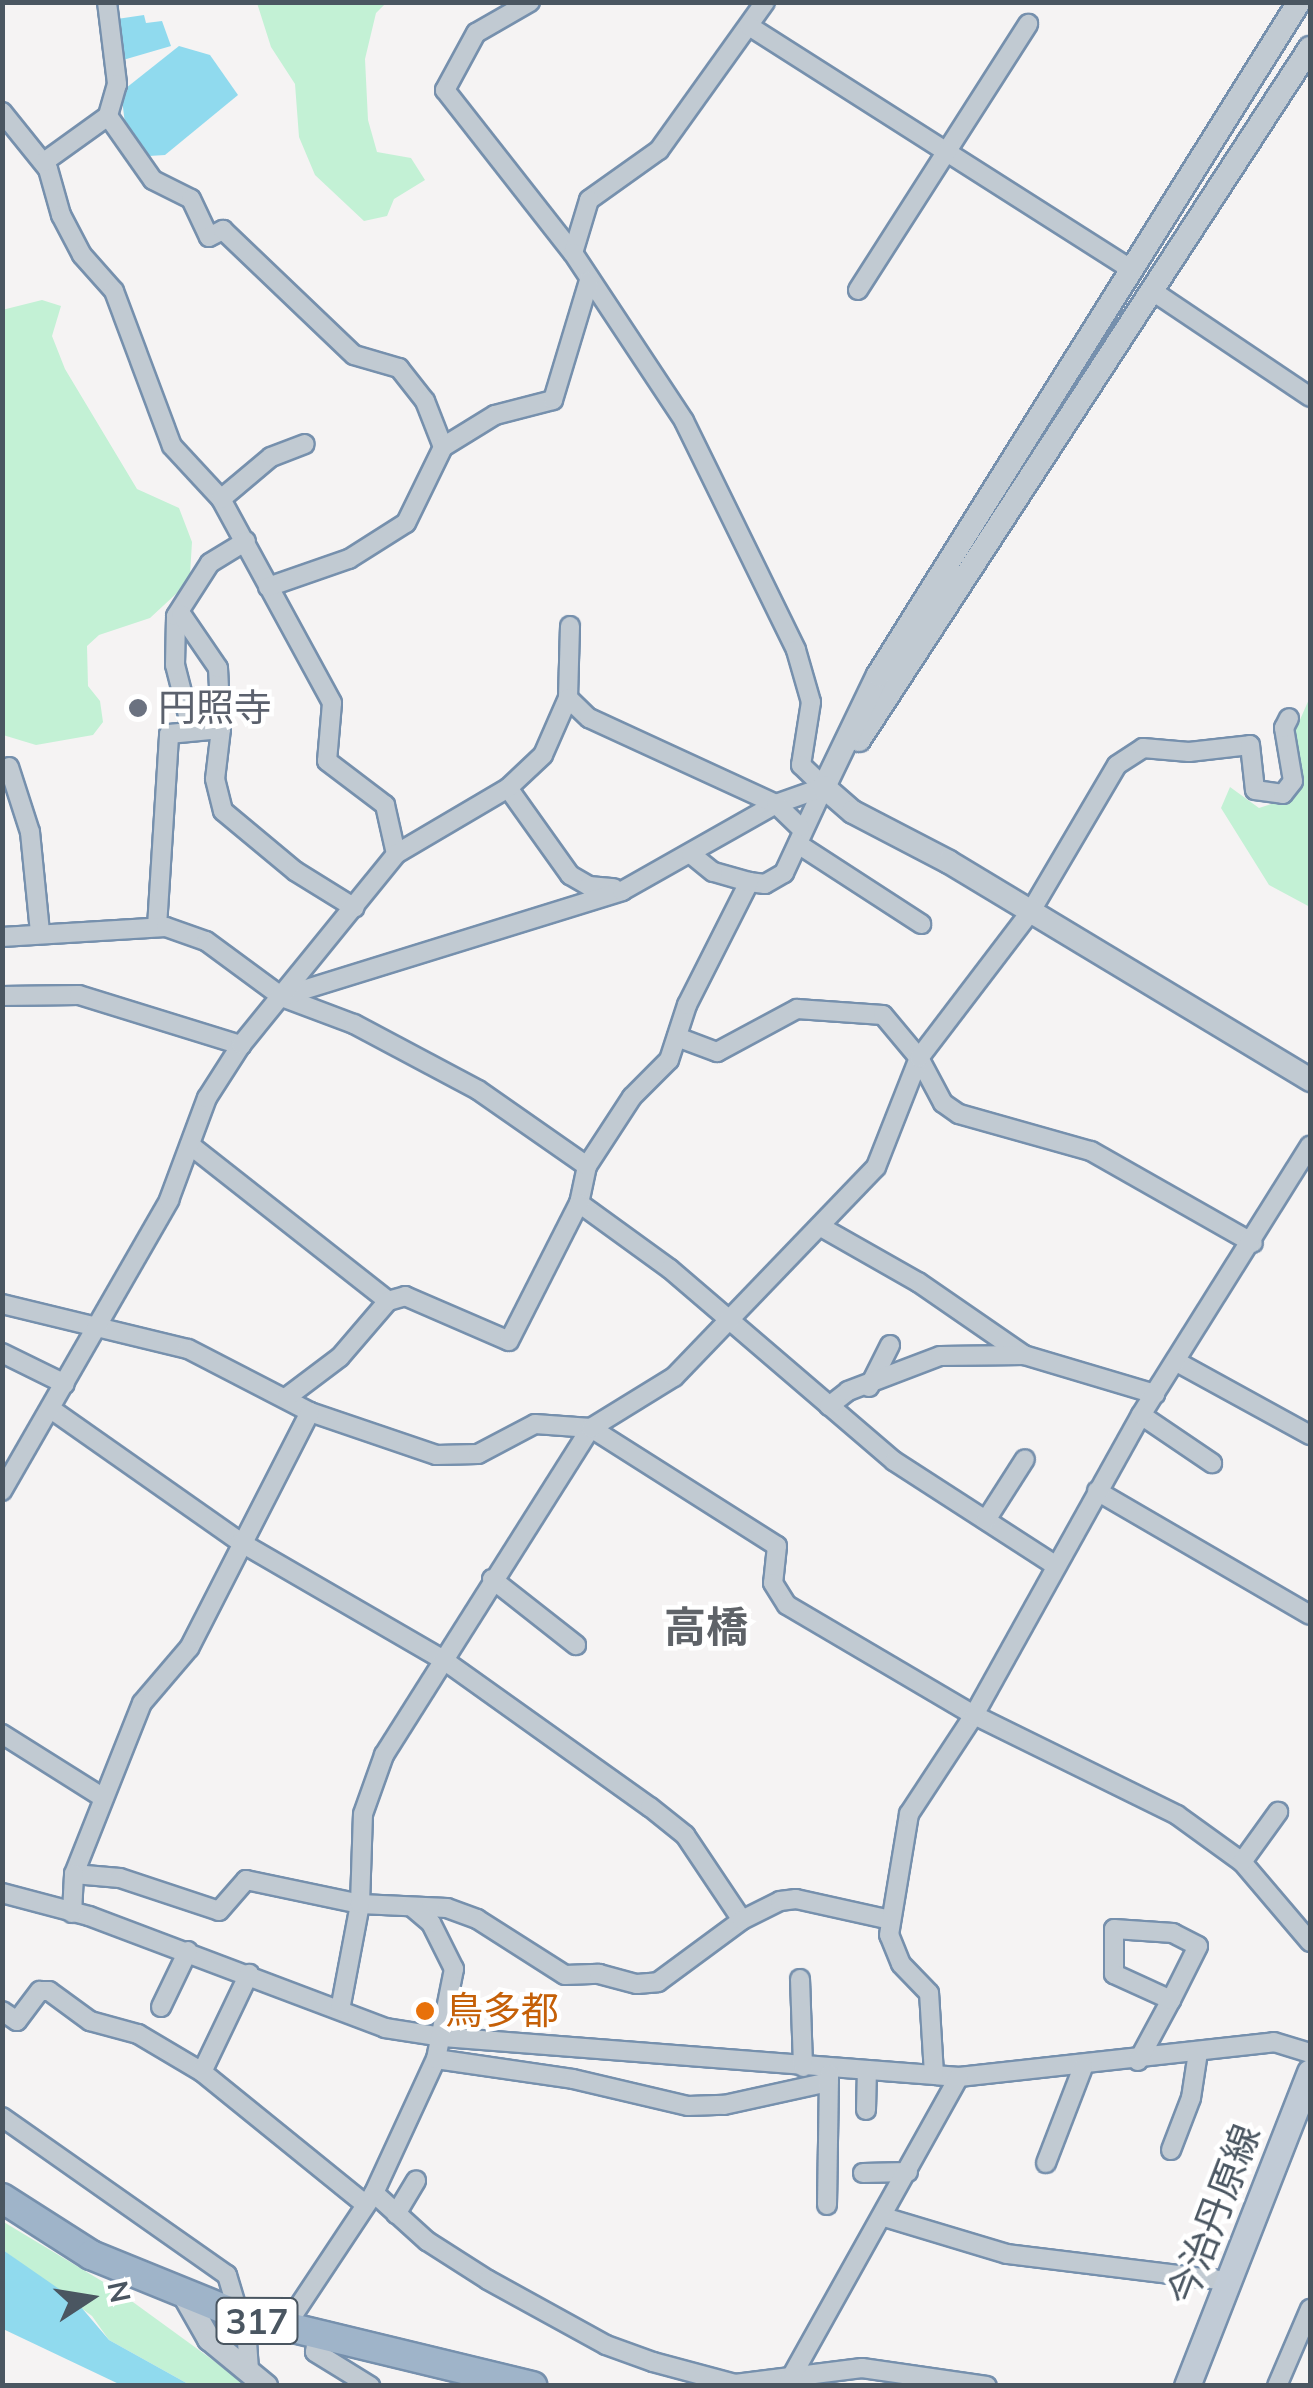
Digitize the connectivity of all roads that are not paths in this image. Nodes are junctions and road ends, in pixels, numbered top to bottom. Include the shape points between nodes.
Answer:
1 (107, 2) edge
2 (530, 2) edge
3 (765, 2) edge
4 (1299, 2) edge
5 (1028, 24) dead end
6 (750, 26) junction
7 (1310, 48) edge
8 (2, 112) edge
9 (108, 116) junction
10 (946, 152) junction
11 (44, 162) junction
12 (573, 253) junction
13 (1132, 270) junction
14 (589, 280) junction
15 (858, 290) dead end
16 (1154, 292) junction
17 (1310, 397) edge
18 (305, 444) dead end
19 (443, 447) junction
20 (221, 499) junction
21 (246, 540) junction
22 (268, 587) junction
23 (182, 614) junction
24 (570, 626) dead end
25 (568, 698) junction
26 (1288, 718) dead end
27 (221, 728) junction
28 (192, 730) junction
29 (10, 767) dead end
30 (824, 787) junction
31 (508, 788) junction
32 (776, 804) junction
33 (799, 835) junction
34 (396, 854) junction
35 (691, 854) junction
36 (749, 882) junction
37 (625, 889) junction
38 (356, 908) junction
39 (1032, 911) junction
40 (921, 924) dead end
41 (157, 927) junction
42 (40, 934) junction
43 (2, 937) edge
44 (2, 996) edge
45 (282, 996) junction
46 (677, 1037) junction
47 (241, 1045) junction
48 (919, 1058) junction
49 (1310, 1080) edge
50 (190, 1145) junction
51 (1310, 1146) edge
52 (587, 1166) junction
53 (579, 1203) junction
54 (820, 1228) junction
55 (1253, 1243) junction
56 (388, 1301) junction
57 (2, 1304) edge
58 (726, 1321) junction
59 (95, 1327) junction
60 (890, 1345) dead end
61 (2, 1352) edge
62 (1024, 1354) junction
63 (1177, 1362) junction
64 (65, 1384) junction
65 (869, 1387) junction
66 (1155, 1394) junction
67 (288, 1397) junction
68 (830, 1406) junction
69 (51, 1410) junction
70 (310, 1412) junction
71 (1141, 1416) junction
72 (592, 1428) junction
73 (1310, 1435) edge
74 (2, 1453) edge
75 (1025, 1459) dead end
76 (20, 1462) junction
77 (1212, 1463) dead end
78 (2, 1491) edge
79 (1097, 1491) junction
80 (986, 1520) junction
81 (240, 1542) junction
82 (1054, 1565) junction
83 (492, 1579) junction
84 (1310, 1615) edge
85 (576, 1645) dead end
86 (444, 1661) junction
87 (974, 1715) junction
88 (2, 1734) edge
89 (102, 1797) junction
90 (1278, 1812) dead end
91 (1242, 1862) junction
92 (74, 1874) junction
93 (2, 1893) edge
94 (360, 1904) junction
95 (412, 1907) junction
96 (72, 1913) junction
97 (742, 1920) junction
98 (891, 1920) junction
99 (1310, 1942) edge
100 (188, 1951) junction
101 (249, 1974) junction
102 (800, 1979) dead end
103 (1171, 2000) junction
104 (160, 2007) dead end
105 (340, 2010) junction
106 (2, 2011) edge
107 (443, 2037) junction
108 (1198, 2052) junction
109 (1310, 2054) edge
110 (436, 2059) junction
111 (1138, 2061) junction
112 (759, 2063) junction
113 (803, 2067) junction
114 (1083, 2068) junction
115 (868, 2070) junction
116 (202, 2072) junction
117 (1310, 2072) edge
118 (934, 2074) junction
119 (829, 2075) junction
120 (958, 2077) junction
121 (770, 2092) junction
122 (866, 2110) dead end
123 (2, 2118) edge
124 (1171, 2150) dead end
125 (1046, 2163) dead end
126 (908, 2172) junction
127 (863, 2173) dead end
128 (416, 2180) dead end
129 (2, 2198) edge
130 (369, 2198) junction
131 (828, 2204) dead end
132 (396, 2214) junction
133 (884, 2217) junction
134 (1228, 2282) junction
135 (184, 2294) junction
136 (1309, 2315) edge
137 (252, 2320) junction
138 (318, 2333) junction
139 (258, 2378) edge
140 (790, 2380) edge
141 (370, 2386) edge
142 (533, 2386) edge
143 (987, 2386) edge
144 (1187, 2386) edge
145 (1277, 2386) edge

1 - 9 street via 117,84
2 - 12 street via 476,33 445,90
3 - 6 street
4 - 13 street
5 - 10 street
6 - 10 street
6 - 12 street via 660,150 590,200
7 - 16 street
8 - 11 street
9 - 11 street
9 - 19 street via 160,188 184,190 209,237 223,230 354,355 399,368 426,401
10 - 13 street
10 - 15 street
11 - 20 street via 68,228 122,308 172,446
12 - 14 street
13 - 30 street via 878,675
14 - 19 street via 553,400 494,415
14 - 30 street via 684,421 796,650 810,702 801,765
16 - 17 street
16 - 30 street via 992,545
18 - 20 street via 272,458
19 - 22 street via 406,523 349,559
20 - 21 street
21 - 22 street
21 - 23 street via 210,563
22 - 34 street via 332,703 327,761 386,806
23 - 27 street via 218,668
23 - 28 street via 175,626 175,665
24 - 25 street
25 - 31 street via 543,755
25 - 32 street via 589,718
26 - 39 street via 1293,781 1283,794 1255,790 1250,745 1189,752 1143,748 1118,765
27 - 28 street
27 - 38 street via 214,779 224,811 295,871
28 - 41 street via 169,734 167,743
29 - 42 street via 30,832
30 - 32 street
30 - 33 street
30 - 39 street via 853,812
31 - 34 street
31 - 37 street via 570,875 589,886
32 - 33 street
32 - 35 street
33 - 36 street via 784,873 765,884
33 - 40 street
34 - 38 street
35 - 36 street via 713,872
35 - 37 street
36 - 46 street
37 - 45 street
38 - 45 street
39 - 48 street
39 - 49 street
41 - 42 street
41 - 45 street via 206,940
42 - 43 street
44 - 47 street via 79,995
45 - 47 street
45 - 52 street via 354,1024 478,1090
46 - 48 street via 717,1052 797,1009 883,1014
46 - 52 street via 668,1060 632,1096
47 - 50 street via 207,1098
48 - 54 street via 876,1167
48 - 55 street via 943,1104 958,1114 1091,1151
50 - 56 street
50 - 59 street via 169,1200
51 - 55 street
52 - 53 street
53 - 56 street via 508,1340 405,1296
53 - 58 street via 670,1269
54 - 58 street
54 - 62 street via 918,1282
55 - 63 street
56 - 67 street via 340,1358
57 - 59 street
58 - 68 street
58 - 72 street via 674,1378
59 - 64 street
59 - 67 street via 188,1348
60 - 65 street
61 - 64 street
62 - 65 street via 966,1351
62 - 66 street
63 - 66 street
63 - 73 street
64 - 69 street
65 - 68 street via 848,1391
66 - 71 street
67 - 70 street
68 - 80 street via 894,1461
69 - 76 street
69 - 81 street
70 - 72 street via 436,1455 478,1454 535,1424
70 - 81 street
71 - 77 street
71 - 79 street
72 - 83 street via 558,1489
72 - 87 street via 777,1546 773,1583 787,1605
74 - 76 street
75 - 80 street
76 - 78 street
79 - 82 street
79 - 84 street
80 - 82 street
81 - 86 street
81 - 89 street via 189,1648 142,1703
82 - 87 street
83 - 85 street
83 - 86 street
86 - 94 street via 384,1755 364,1814
86 - 97 street via 686,1835
87 - 91 street via 1177,1815
87 - 98 street via 909,1814
88 - 89 street
89 - 92 street
90 - 91 street
91 - 99 street
92 - 94 street via 120,1878 219,1912 246,1880
92 - 96 street
93 - 96 street
94 - 95 street
94 - 105 street
95 - 97 street via 447,1908 477,1919 565,1976 599,1974 636,1984 658,1982
95 - 107 street via 431,1922 451,1958
96 - 100 street
97 - 98 street via 796,1898
98 - 118 street via 889,1935 901,1964 929,1992
100 - 101 street
100 - 104 street
101 - 105 street
101 - 116 street
102 - 113 street
103 - 103 street via 1198,1946 1173,1933 1114,1929 1114,1974
103 - 111 street
105 - 107 street via 385,2028
106 - 116 street via 17,2021 40,1991 49,1991 90,2021 138,2034
107 - 110 street
107 - 112 street
108 - 109 street via 1274,2042
108 - 111 street
108 - 124 street via 1192,2098
110 - 121 street via 688,2106 724,2105
110 - 130 street
111 - 114 street
112 - 113 street
112 - 121 street
113 - 119 street
114 - 120 street
114 - 125 street
115 - 118 street
115 - 119 street
115 - 122 street
116 - 130 street
117 - 134 main road, 今治丹原線
118 - 120 street
119 - 121 street
119 - 131 street
120 - 126 street
123 - 137 street via 227,2275
126 - 127 street
126 - 133 street
128 - 132 street
129 - 135 highway, 317 via 91,2255
130 - 132 street
130 - 137 street via 295,2312
132 - 140 street via 488,2280 606,2346 735,2384
133 - 134 street via 1006,2254
133 - 140 street
134 - 144 main road, 今治丹原線
135 - 137 highway, 317
135 - 139 street via 210,2338
136 - 145 street
137 - 138 highway, 317
137 - 139 street via 247,2338
138 - 141 street via 315,2352
138 - 142 highway, 317
140 - 143 street via 862,2368

